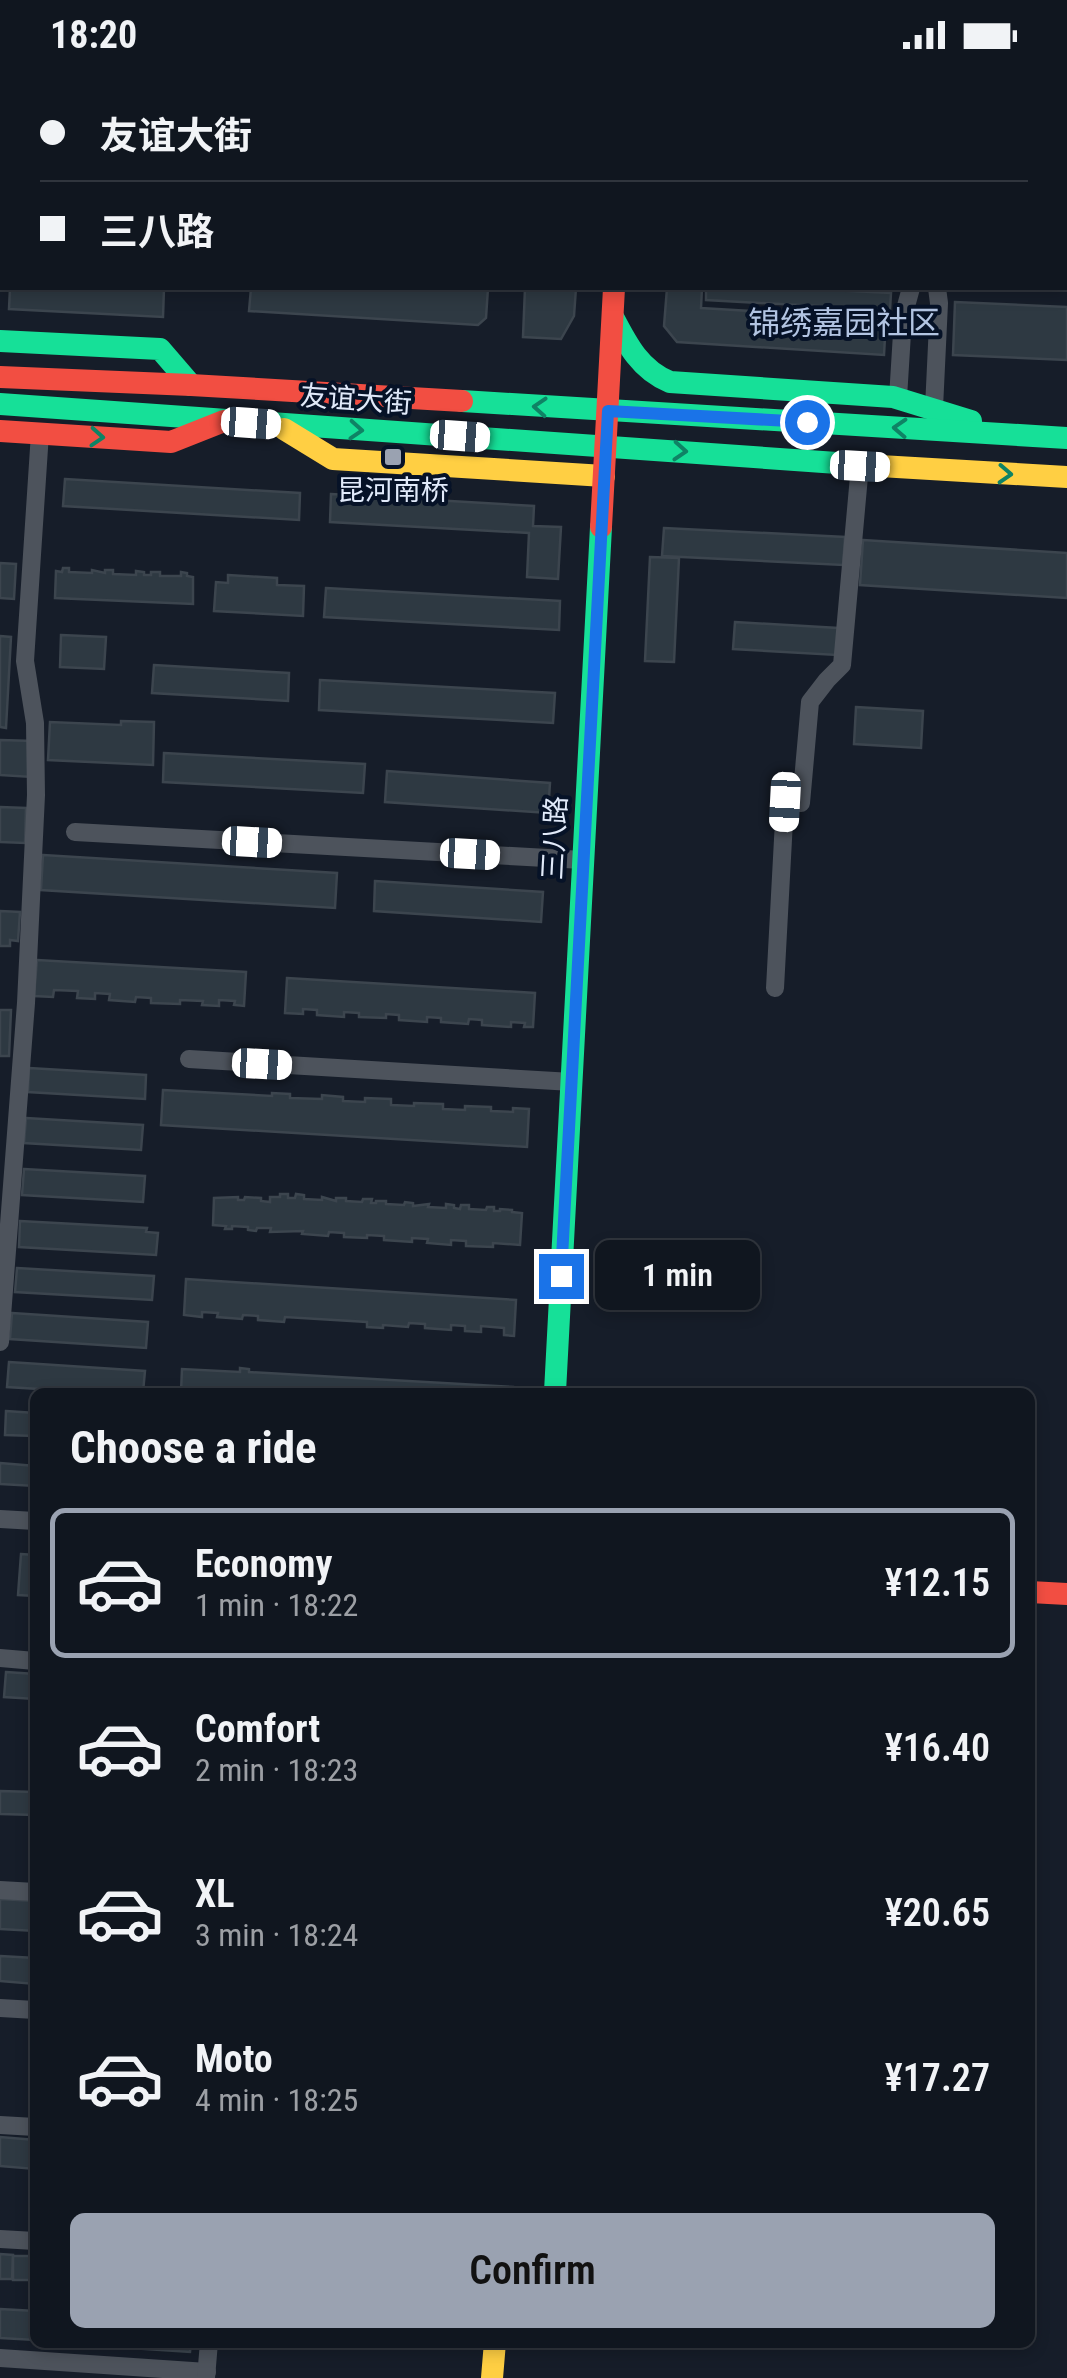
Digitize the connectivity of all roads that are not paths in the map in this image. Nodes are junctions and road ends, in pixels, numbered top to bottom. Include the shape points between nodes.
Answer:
1 (614, 290) edge
2 (911, 290) edge
3 (937, 290) edge
4 (612, 317) junction
5 (0, 341) edge
6 (0, 377) edge
7 (191, 386) junction
8 (898, 398) junction
9 (0, 404) edge
10 (934, 408) junction
11 (608, 411) junction
12 (224, 421) junction
13 (277, 424) junction
14 (0, 432) edge
15 (40, 434) junction
16 (1006, 434) junction
17 (1067, 438) edge
18 (606, 446) junction
19 (860, 466) junction
20 (604, 476) junction
21 (1067, 477) edge
22 (75, 832) dead end
23 (583, 860) junction
24 (775, 988) dead end
25 (189, 1060) dead end
26 (572, 1082) junction
27 (0, 1342) edge
28 (555, 1388) edge
29 (0, 1520) edge
30 (30, 1522) edge
31 (1035, 1592) edge
32 (1067, 1594) edge
33 (0, 1658) edge
34 (30, 1661) edge
35 (0, 1890) edge
36 (30, 1892) edge
37 (0, 2008) edge
38 (30, 2010) edge
39 (0, 2125) edge
40 (30, 2128) edge
41 (0, 2239) edge
42 (30, 2242) edge
43 (209, 2348) edge
44 (494, 2348) edge
45 (0, 2358) edge
46 (207, 2375) edge
47 (492, 2378) edge

1 - 4 main road, 三八路
2 - 8 street
3 - 10 street
4 - 8 main road via 637,360 670,382
4 - 11 main road, 三八路
5 - 7 main road via 160,349
6 - 7 main road, 友谊大街
11 -> 7 main road, 友谊大街
8 - 10 main road
9 - 12 main road, 友谊大街
10 - 16 main road
16 -> 11 main road, 友谊大街
11 - 18 main road, 三八路
12 - 13 main road, 友谊大街
15 -> 12 main road via 171,442
13 -> 18 main road, 友谊大街
13 - 20 main road via 340,460
14 - 15 main road
15 - 27 street via 24,662 36,724 36,795
16 - 17 main road, 友谊大街
18 -> 19 main road, 友谊大街
18 - 20 main road, 三八路
19 -> 21 main road, 友谊大街
19 - 24 street via 842,665 810,702 802,803 785,802
20 - 23 main road, 三八路
22 - 23 street
23 - 26 main road, 三八路
25 - 26 street
26 - 28 main road, 三八路
29 - 30 street
31 - 32 main road
33 - 34 street
35 - 36 street
37 - 38 street
39 - 40 street
41 - 42 street
43 - 46 street
44 - 47 main road
45 - 46 street

